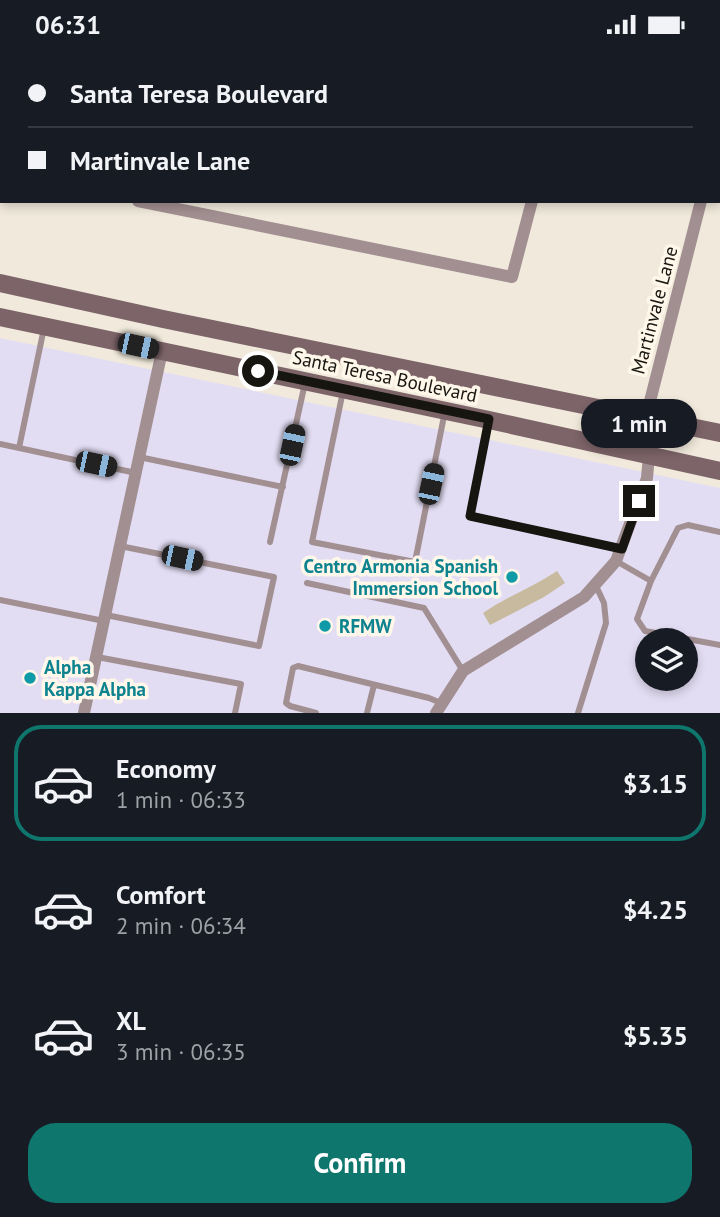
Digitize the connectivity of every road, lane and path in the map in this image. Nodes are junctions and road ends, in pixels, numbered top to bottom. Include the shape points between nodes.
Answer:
1 (148, 203) edge
2 (531, 203) edge
3 (700, 203) edge
4 (0, 283) edge
5 (0, 317) edge
6 (44, 326) junction
7 (162, 351) junction
8 (305, 381) junction
9 (343, 389) junction
10 (445, 411) junction
11 (646, 417) junction
12 (489, 419) junction
13 (720, 433) edge
14 (0, 444) edge
15 (19, 448) junction
16 (649, 455) junction
17 (139, 457) junction
18 (720, 471) edge
19 (136, 473) junction
20 (282, 487) junction
21 (720, 532) edge
22 (270, 542) dead end
23 (120, 545) junction
24 (622, 549) junction
25 (616, 561) junction
26 (651, 581) junction
27 (307, 583) dead end
28 (596, 586) junction
29 (0, 600) edge
30 (105, 618) junction
31 (720, 645) edge
32 (97, 656) junction
33 (463, 671) junction
34 (374, 685) junction
35 (286, 703) junction
36 (438, 708) edge
37 (85, 713) edge
38 (235, 713) edge
39 (283, 713) edge
40 (315, 713) edge
41 (367, 713) edge
42 (578, 713) edge

1 - 2 street via 512,278
3 - 11 street, Martinvale Lane
4 - 11 main road, Santa Teresa Boulevard
5 - 6 main road, Santa Teresa Boulevard
6 - 7 main road, Santa Teresa Boulevard
6 - 15 lane
7 - 8 main road, Santa Teresa Boulevard
7 - 17 street
8 - 9 main road, Santa Teresa Boulevard
8 - 20 lane
9 - 10 main road, Santa Teresa Boulevard
9 - 10 lane via 312,542 415,562
10 - 12 main road, Santa Teresa Boulevard
11 - 13 main road, Santa Teresa Boulevard
11 - 16 street, Martinvale Lane
12 - 16 main road, Santa Teresa Boulevard
12 - 24 lane via 470,516
14 - 15 lane
15 - 19 lane
16 - 18 main road, Santa Teresa Boulevard
16 - 24 street, Martinvale Lane via 647,478
17 - 19 street
17 - 20 lane
19 - 23 street
20 - 22 lane
21 - 26 lane via 688,525 678,528
23 - 30 street
23 - 30 lane via 274,577 259,646
24 - 25 street, Martinvale Lane
25 - 26 lane
25 - 28 street, Martinvale Lane
26 - 31 lane via 638,619 645,631
27 - 33 lane via 424,608
28 - 33 street, Martinvale Lane
28 - 42 lane via 606,623
29 - 30 lane
30 - 32 street
32 - 37 street
32 - 38 lane via 241,684
33 - 36 street, Martinvale Lane
34 - 35 lane via 298,666 293,668
34 - 36 lane
34 - 41 lane
35 - 39 lane
35 - 40 lane

